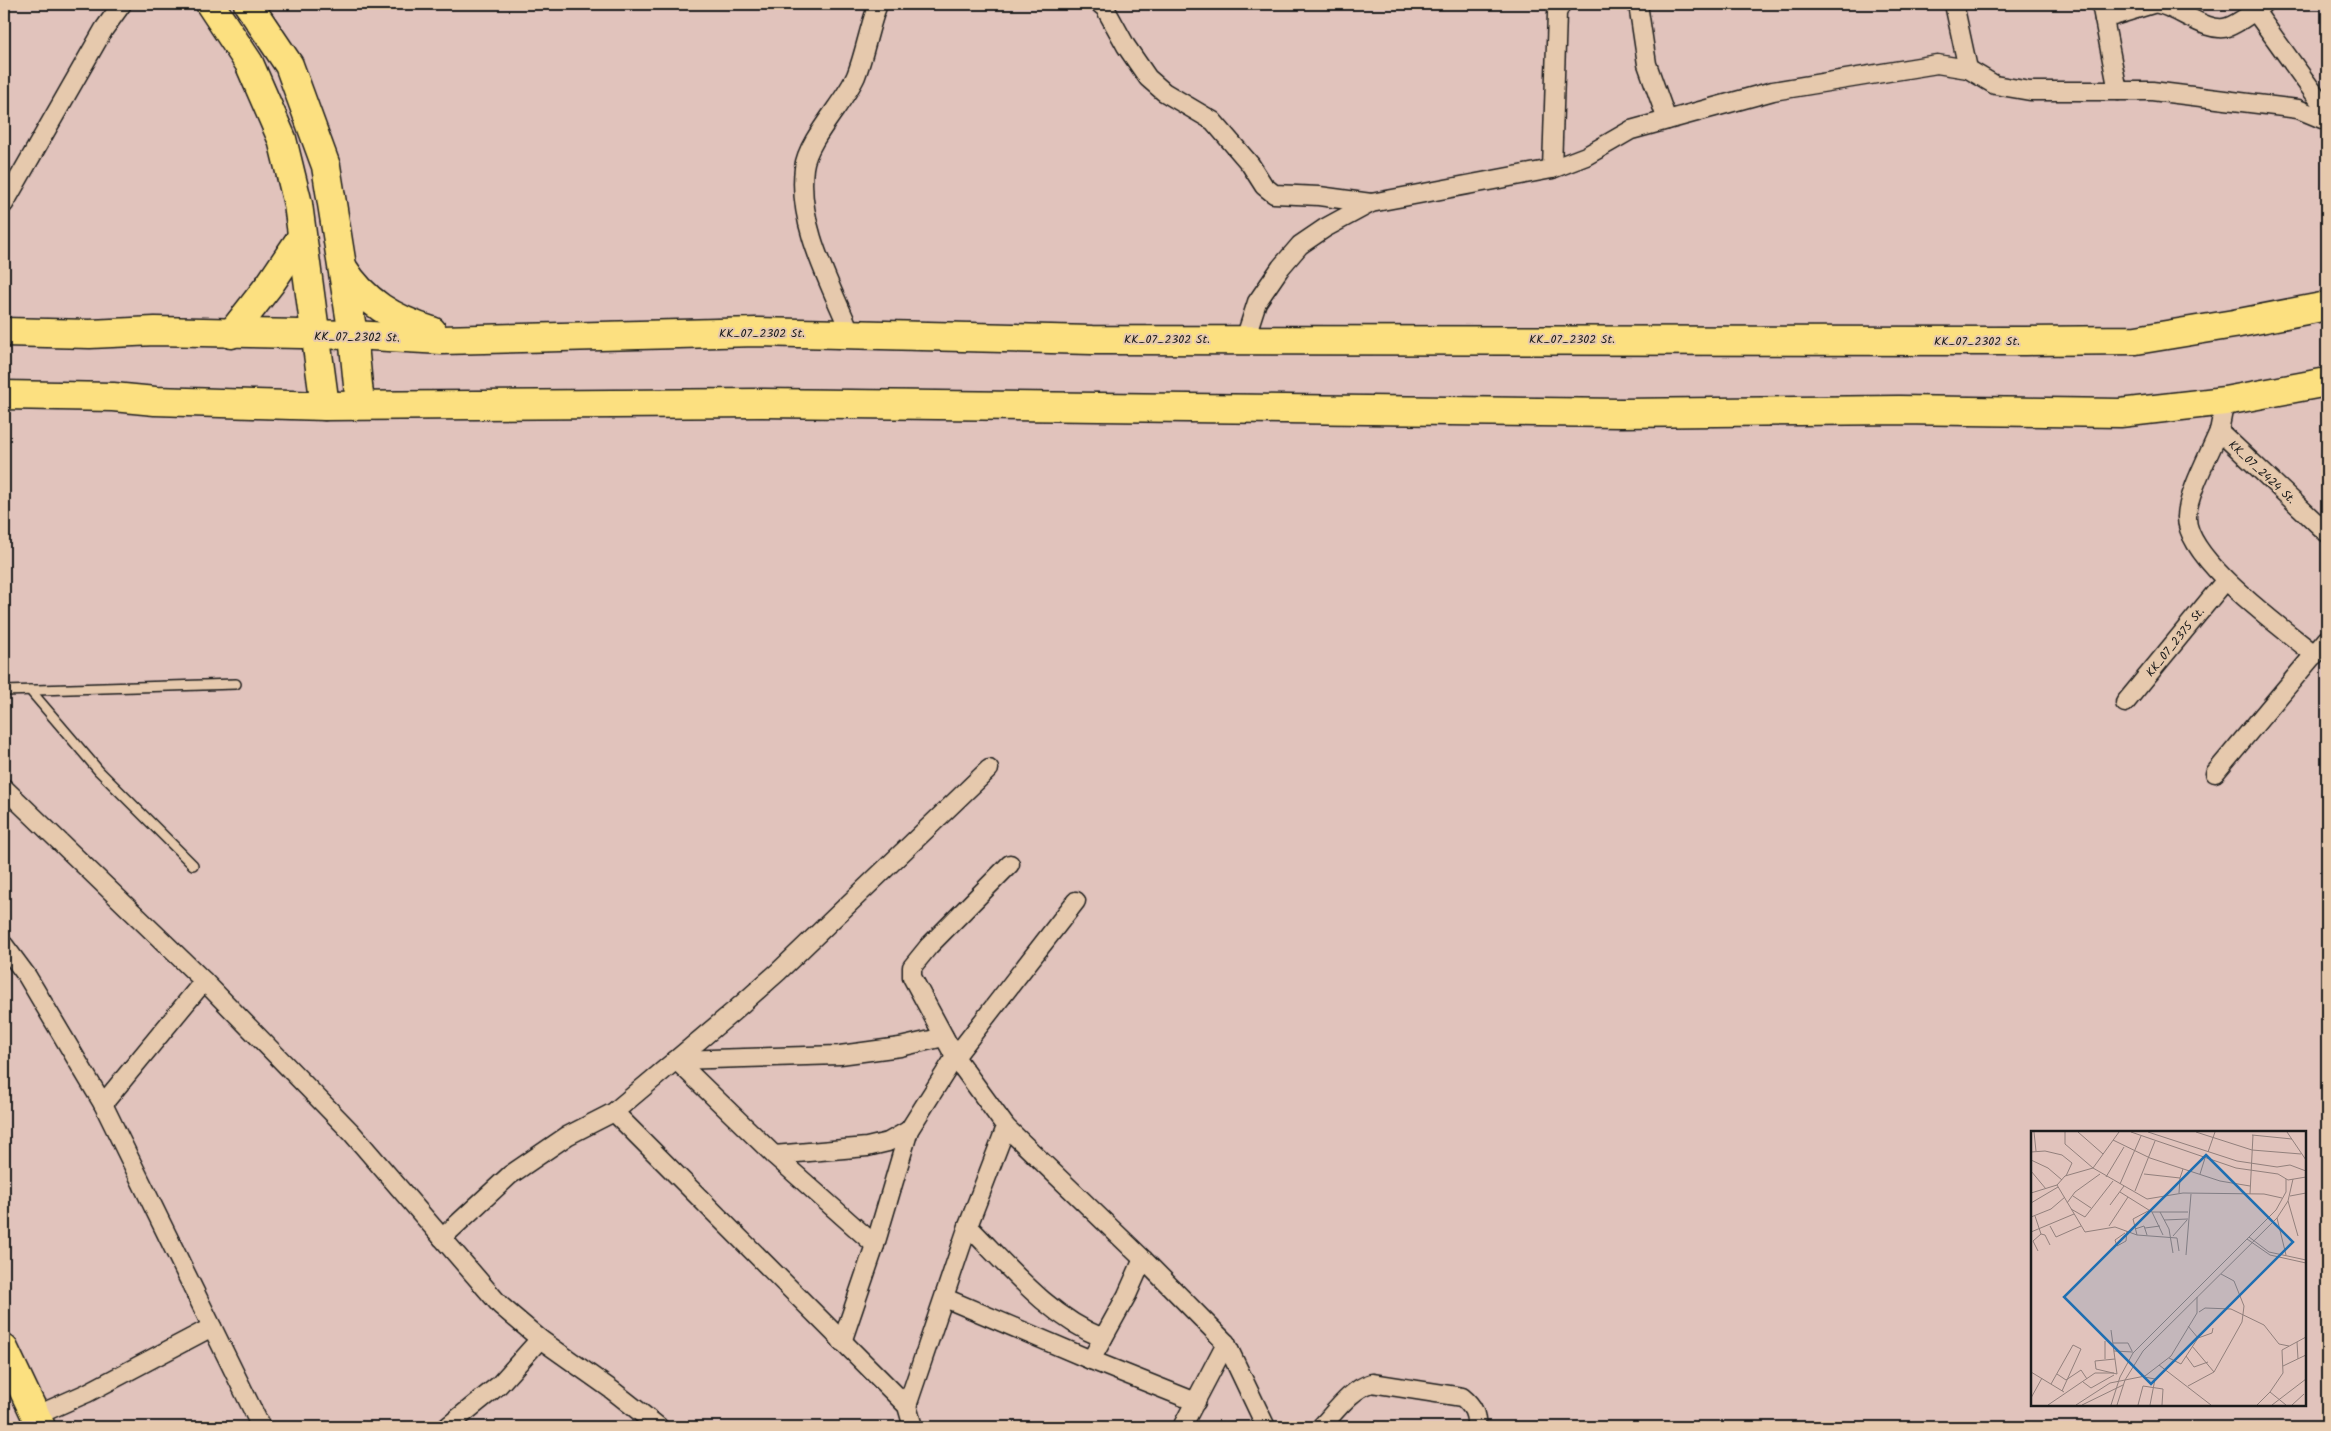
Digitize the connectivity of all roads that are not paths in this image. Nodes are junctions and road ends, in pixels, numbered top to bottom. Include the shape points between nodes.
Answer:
1 (122, 4) edge
2 (210, 4) edge
3 (248, 4) edge
4 (878, 4) edge
5 (1100, 4) edge
6 (1561, 4) edge
7 (1638, 4) edge
8 (1954, 4) edge
9 (2153, 4) edge
10 (2158, 4) edge
11 (2259, 7) edge
12 (2102, 11) edge
13 (1968, 69) junction
14 (2118, 91) junction
15 (2327, 112) edge
16 (1666, 120) junction
17 (2327, 121) edge
18 (1552, 169) junction
19 (1371, 203) junction
20 (4, 204) edge
21 (301, 238) junction
22 (340, 262) junction
23 (2327, 306) edge
24 (4, 332) edge
25 (231, 334) junction
26 (851, 334) junction
27 (353, 335) junction
28 (316, 336) junction
29 (1245, 339) junction
30 (460, 340) junction
31 (2327, 382) edge
32 (4, 395) edge
33 (2224, 400) junction
34 (360, 405) junction
35 (325, 406) junction
36 (2220, 432) junction
37 (2327, 533) edge
38 (2225, 581) junction
39 (2327, 638) edge
40 (2314, 654) junction
41 (236, 684) dead end
42 (30, 690) junction
43 (4, 691) edge
44 (2125, 703) dead end
45 (989, 769) dead end
46 (2215, 773) dead end
47 (4, 788) edge
48 (1010, 864) dead end
49 (193, 865) dead end
50 (1076, 901) dead end
51 (4, 945) edge
52 (204, 981) junction
53 (944, 1037) junction
54 (955, 1057) junction
55 (676, 1060) junction
56 (103, 1104) junction
57 (614, 1112) junction
58 (1006, 1127) junction
59 (909, 1130) junction
60 (774, 1155) junction
61 (968, 1226) junction
62 (442, 1238) junction
63 (875, 1244) junction
64 (1144, 1259) junction
65 (945, 1298) junction
66 (212, 1327) junction
67 (1103, 1338) junction
68 (540, 1339) junction
69 (842, 1342) junction
70 (1226, 1343) junction
71 (4, 1349) edge
72 (1091, 1360) junction
73 (1196, 1402) junction
74 (907, 1406) junction
75 (38, 1421) edge
76 (261, 1427) edge
77 (447, 1427) edge
78 (659, 1427) edge
79 (913, 1427) edge
80 (1182, 1427) edge
81 (1266, 1427) edge
82 (1321, 1427) edge
83 (1476, 1427) edge

1 - 20 street via 104,29
2 - 21 main road via 249,63 275,119 298,204
3 - 22 main road via 289,65 320,149 326,166
4 - 26 street via 856,76 815,141 804,166 803,203 818,252
5 - 19 street via 1148,78 1164,92 1213,121 1250,164 1264,186 1274,194
6 - 18 street via 1557,13
7 - 16 street via 1647,64
8 - 13 street
9 - 12 street
10 - 11 street via 2170,6 2207,26 2226,28
11 - 15 street
12 - 14 street
13 - 14 street via 1995,85 2030,91
13 - 16 street via 1937,64 1773,91
14 - 17 street via 2152,91 2298,109
16 - 18 street via 1631,130 1586,156
18 - 19 street
19 - 29 street via 1300,245 1257,302
21 - 25 main road
21 - 28 main road
22 - 27 main road
22 - 30 main road via 360,292 382,310 408,323
23 - 29 main road, KK_07_2302 St. via 2136,340
24 - 25 main road, KK_07_2302 St.
25 - 28 main road, KK_07_2302 St.
26 - 29 main road, KK_07_2302 St.
26 - 30 main road, KK_07_2302 St. via 757,332
27 - 28 main road, KK_07_2302 St.
27 - 30 main road, KK_07_2302 St.
27 - 34 main road
28 - 35 main road
31 - 33 main road
32 - 35 main road
33 - 34 main road via 2120,413 1899,410 1621,413 762,403
33 - 36 street, KK_07_2424 St.
34 - 35 main road
36 - 37 street, KK_07_2424 St.
36 - 38 street via 2204,466 2187,517 2189,532
38 - 40 street
38 - 44 street, KK_07_2375 St.
39 - 40 street
40 - 46 street
41 - 42 lane
42 - 43 lane
42 - 49 lane via 99,771
45 - 55 street via 778,972
47 - 52 street
48 - 53 street via 929,946 912,968 915,986
50 - 54 street
51 - 56 street via 27,976
52 - 56 street
52 - 62 street via 352,1132
53 - 54 street
53 - 55 street via 840,1055
54 - 58 street
54 - 59 street
55 - 57 street
55 - 60 street
56 - 66 street
57 - 62 street via 567,1136 510,1175
57 - 69 street
58 - 61 street
58 - 64 street
59 - 60 street via 888,1142 867,1147
59 - 63 street
60 - 63 street
61 - 65 street
61 - 67 street via 1049,1307 1080,1329
62 - 68 street via 500,1305
63 - 69 street
64 - 67 street
64 - 70 street
65 - 72 street
65 - 74 street
66 - 75 street
66 - 76 street
67 - 72 street
68 - 77 street via 499,1386
68 - 78 street
69 - 74 street
70 - 73 street
70 - 81 street
71 - 75 main road
72 - 73 street
73 - 80 street
74 - 79 street
82 - 83 street via 1362,1386 1372,1383 1462,1397 1472,1405 1477,1418

